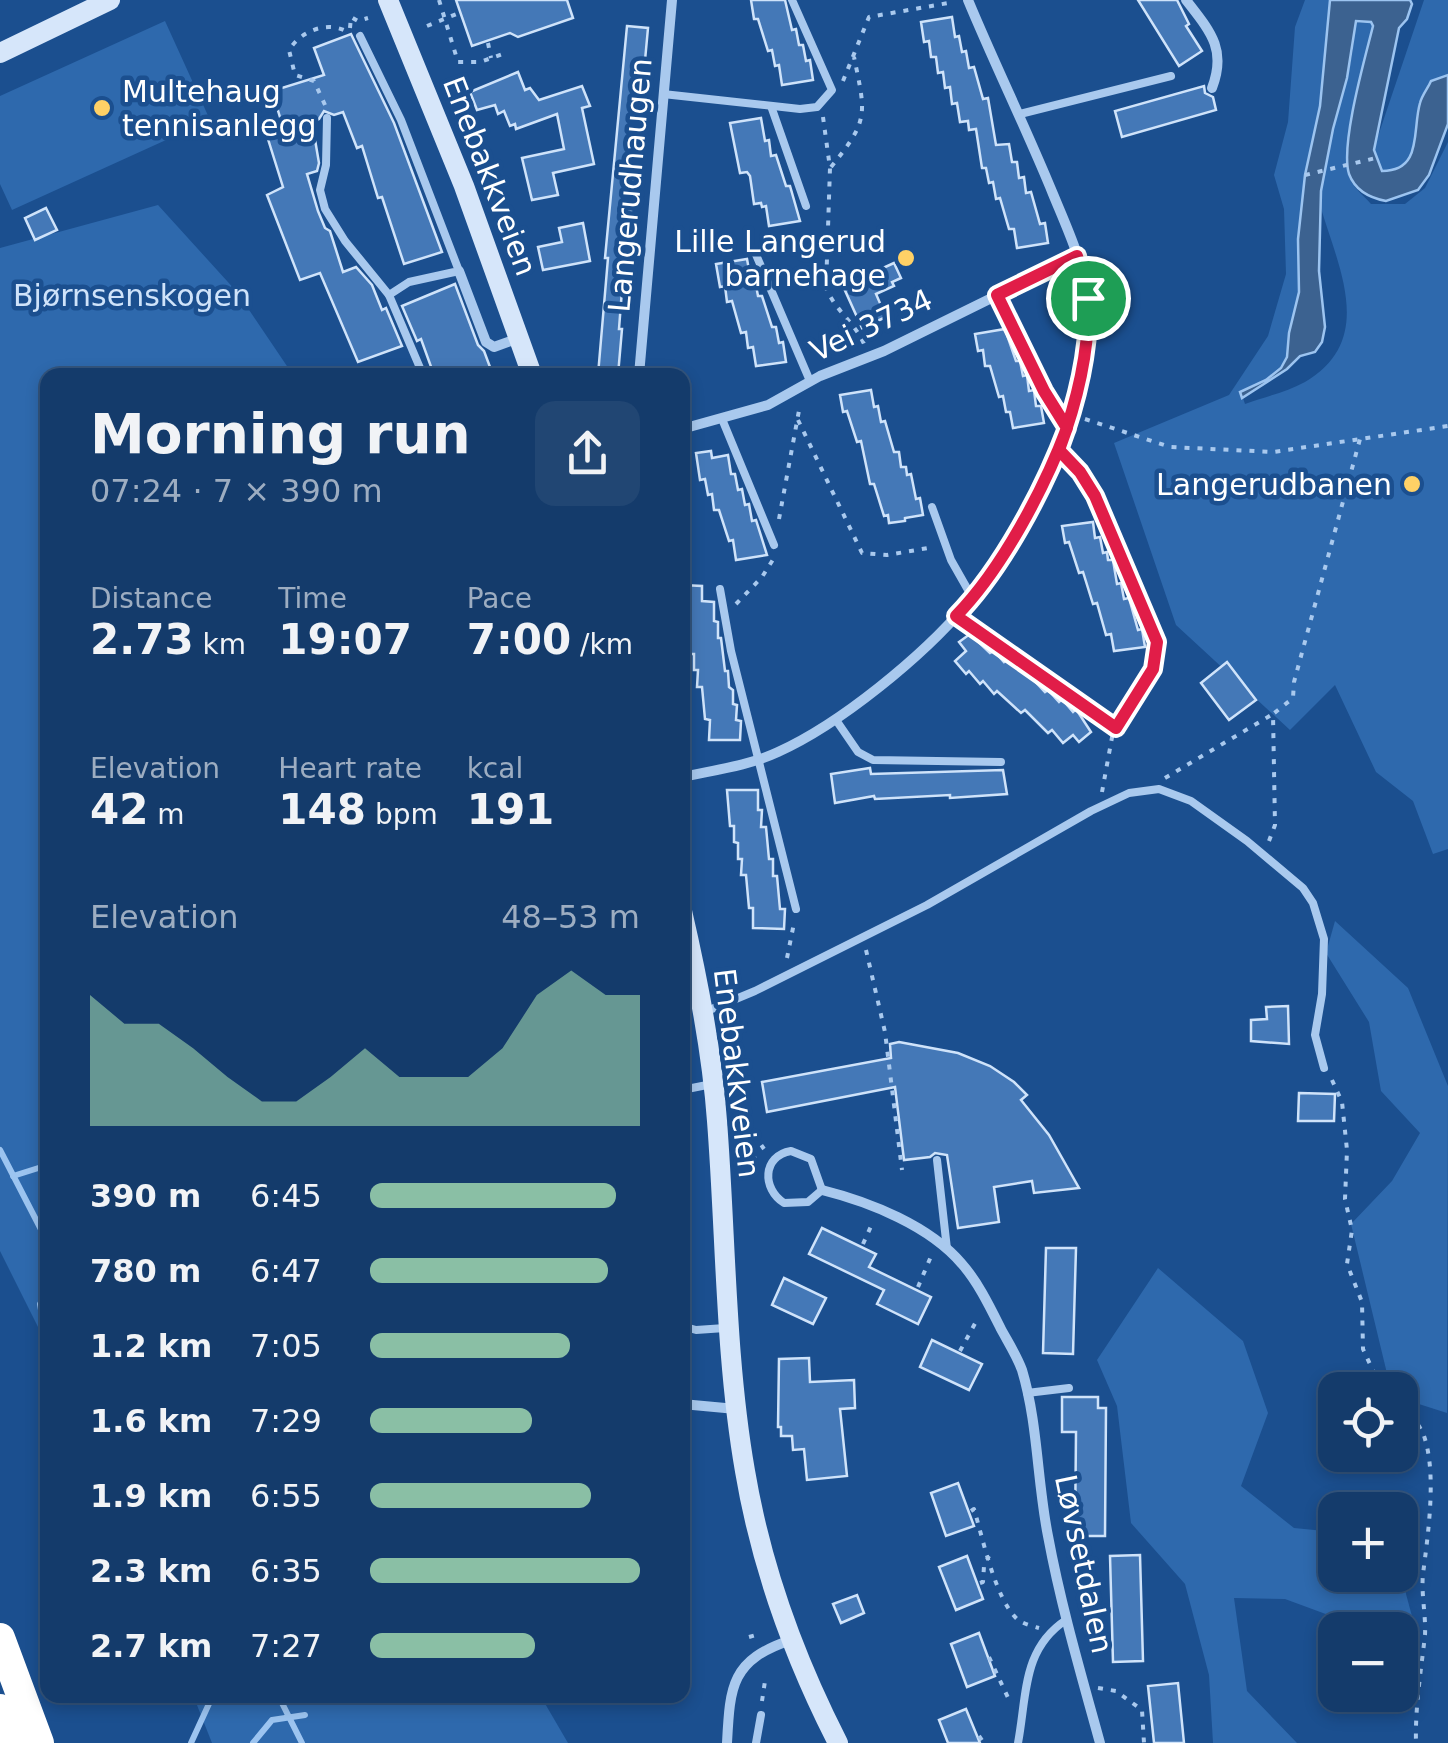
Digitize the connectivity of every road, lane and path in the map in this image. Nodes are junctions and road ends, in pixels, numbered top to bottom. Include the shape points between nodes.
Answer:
1 (110, 0) edge
2 (388, 0) edge
3 (439, 0) edge
4 (672, 0) edge
5 (792, 0) edge
6 (968, 0) edge
7 (1186, 0) edge
8 (460, 13) dead end
9 (444, 20) junction
10 (427, 26) dead end
11 (350, 27) dead end
12 (360, 36) dead end
13 (488, 43) dead end
14 (0, 53) edge
15 (504, 54) dead end
16 (854, 57) junction
17 (491, 58) junction
18 (1171, 76) dead end
19 (1212, 88) dead end
20 (832, 90) junction
21 (663, 94) junction
22 (822, 102) junction
23 (771, 106) junction
24 (1020, 114) junction
25 (327, 118) joint
26 (1380, 157) dead end
27 (830, 168) junction
28 (1305, 175) dead end
29 (806, 206) dead end
30 (754, 250) dead end
31 (1077, 256) junction
32 (459, 271) junction
33 (389, 295) junction
34 (997, 295) junction
35 (520, 338) junction
36 (870, 356) junction
37 (420, 368) edge
38 (530, 368) edge
39 (641, 368) edge
40 (806, 384) junction
41 (1072, 415) junction
42 (722, 420) junction
43 (798, 420) junction
44 (1448, 426) edge
45 (690, 427) edge
46 (1067, 428) junction
47 (1360, 439) junction
48 (1059, 450) junction
49 (932, 507) dead end
50 (774, 544) junction
51 (946, 545) junction
52 (720, 589) dead end
53 (972, 598) junction
54 (724, 615) junction
55 (956, 616) junction
56 (1157, 642) joint
57 (1087, 706) joint
58 (1273, 714) junction
59 (836, 720) junction
60 (1116, 728) junction
61 (758, 759) junction
62 (1000, 762) dead end
63 (690, 774) edge
64 (1143, 790) junction
65 (1101, 806) junction
66 (1263, 855) junction
67 (796, 909) joint
68 (862, 936) junction
69 (690, 950) edge
70 (792, 972) junction
71 (703, 1013) junction
72 (1324, 1068) joint
73 (713, 1084) junction
74 (690, 1088) edge
75 (736, 1119) dead end
76 (773, 1160) junction
77 (937, 1160) dead end
78 (730, 1162) dead end
79 (902, 1170) dead end
80 (822, 1190) junction
81 (874, 1219) dead end
82 (862, 1244) dead end
83 (946, 1249) junction
84 (930, 1260) dead end
85 (918, 1287) dead end
86 (981, 1314) dead end
87 (730, 1327) junction
88 (690, 1329) edge
89 (960, 1351) dead end
90 (1374, 1372) edge
91 (1069, 1388) dead end
92 (1027, 1394) junction
93 (690, 1405) edge
94 (736, 1409) junction
95 (1418, 1425) edge
96 (970, 1510) dead end
97 (989, 1556) junction
98 (980, 1584) dead end
99 (1066, 1620) junction
100 (1048, 1632) junction
101 (0, 1638) edge
102 (791, 1640) junction
103 (990, 1657) dead end
104 (765, 1681) dead end
105 (1098, 1688) dead end
106 (1025, 1707) junction
107 (0, 1710) edge
108 (760, 1716) joint
109 (979, 1736) dead end
110 (13, 1743) edge
111 (38, 1743) edge
112 (727, 1743) edge
113 (756, 1743) edge
114 (838, 1743) edge
115 (984, 1743) edge
116 (1018, 1743) edge
117 (1100, 1743) edge
118 (1144, 1743) edge
119 (1416, 1743) edge

1 - 14 main road
2 - 35 main road, Enebakkveien
3 - 9 path
4 - 21 street, Langerudhaugen
5 - 20 lane
6 - 16 path via 869,18
6 - 24 street
7 - 19 street via 1216,48 1220,67
8 - 9 path
9 - 10 path
9 - 17 path via 458,62
11 - 25 path via 312,31 289,50 295,75 314,81
12 - 32 lane via 401,120
13 - 17 path
15 - 17 path
16 - 20 path
16 - 27 path via 863,101 860,127
18 - 24 lane
20 - 22 lane
21 - 23 lane
21 - 39 street, Langerudhaugen
22 - 23 lane via 800,109
22 - 27 path
23 - 29 lane
24 - 31 street
25 - 33 lane via 321,199
26 - 28 path
27 - 36 path via 826,288
30 - 40 lane
31 - 34 street, Vei 3734
31 - 41 street via 1088,318
32 - 33 lane via 408,282
32 - 35 street via 486,342
33 - 37 lane
34 - 36 street, Vei 3734
34 - 46 lane
35 - 38 main road, Enebakkveien
36 - 40 street, Vei 3734
40 - 42 street, Vei 3734
40 - 43 path
41 - 46 street
41 - 47 path via 1170,447 1273,452
42 - 45 street, Vei 3734
42 - 50 lane
43 - 50 path
43 - 51 path via 862,552 887,555
44 - 47 path
46 - 48 street
47 - 58 path via 1293,698
48 - 53 street
48 - 56 lane via 1095,496
49 - 51 lane
50 - 54 path via 774,560 762,578
51 - 53 lane
52 - 54 lane
53 - 55 street
54 - 61 lane
55 - 57 lane
55 - 59 street
56 - 60 path via 1153,669
57 - 60 path
58 - 64 path
58 - 66 path via 1275,825
59 - 61 street
59 - 62 lane via 858,752 873,760
60 - 65 path
61 - 63 street
61 - 67 lane
64 - 65 lane
64 - 66 lane via 1191,802
65 - 68 lane
66 - 72 lane via 1303,888 1320,920 1324,964 1315,1035
67 - 70 path via 786,962
68 - 70 lane
68 - 79 path via 885,1032
69 - 71 main road, Enebakkveien
70 - 71 lane
71 - 73 main road, Enebakkveien
72 - 90 path via 1342,1102 1352,1230 1347,1264 1362,1302 1363,1349
73 - 74 lane
73 - 87 main road, Enebakkveien
75 - 76 path via 743,1119
76 - 78 path
76 - 80 lane via 791,1151 811,1159
76 - 80 lane, Løvsetdalen via 766,1181 775,1198 808,1202
77 - 83 lane
80 - 83 street, Løvsetdalen via 914,1226
81 - 82 path
83 - 92 street, Løvsetdalen via 992,1310
84 - 85 path
86 - 89 path
87 - 88 lane
87 - 94 main road, Enebakkveien
91 - 92 lane
92 - 99 street, Løvsetdalen
93 - 94 street
94 - 102 main road, Enebakkveien via 758,1534
95 - 119 path via 1431,1473
96 - 97 path
97 - 98 path
97 - 100 path via 1014,1615
99 - 100 lane
99 - 117 street, Løvsetdalen
100 - 106 lane via 1034,1657
101 - 111 highway
102 - 112 street via 742,1668 730,1692
102 - 114 main road, Enebakkveien
103 - 106 path via 1007,1700
104 - 108 path
105 - 118 path via 1116,1691 1142,1710
106 - 116 lane
107 - 110 highway
108 - 113 lane
109 - 115 path

